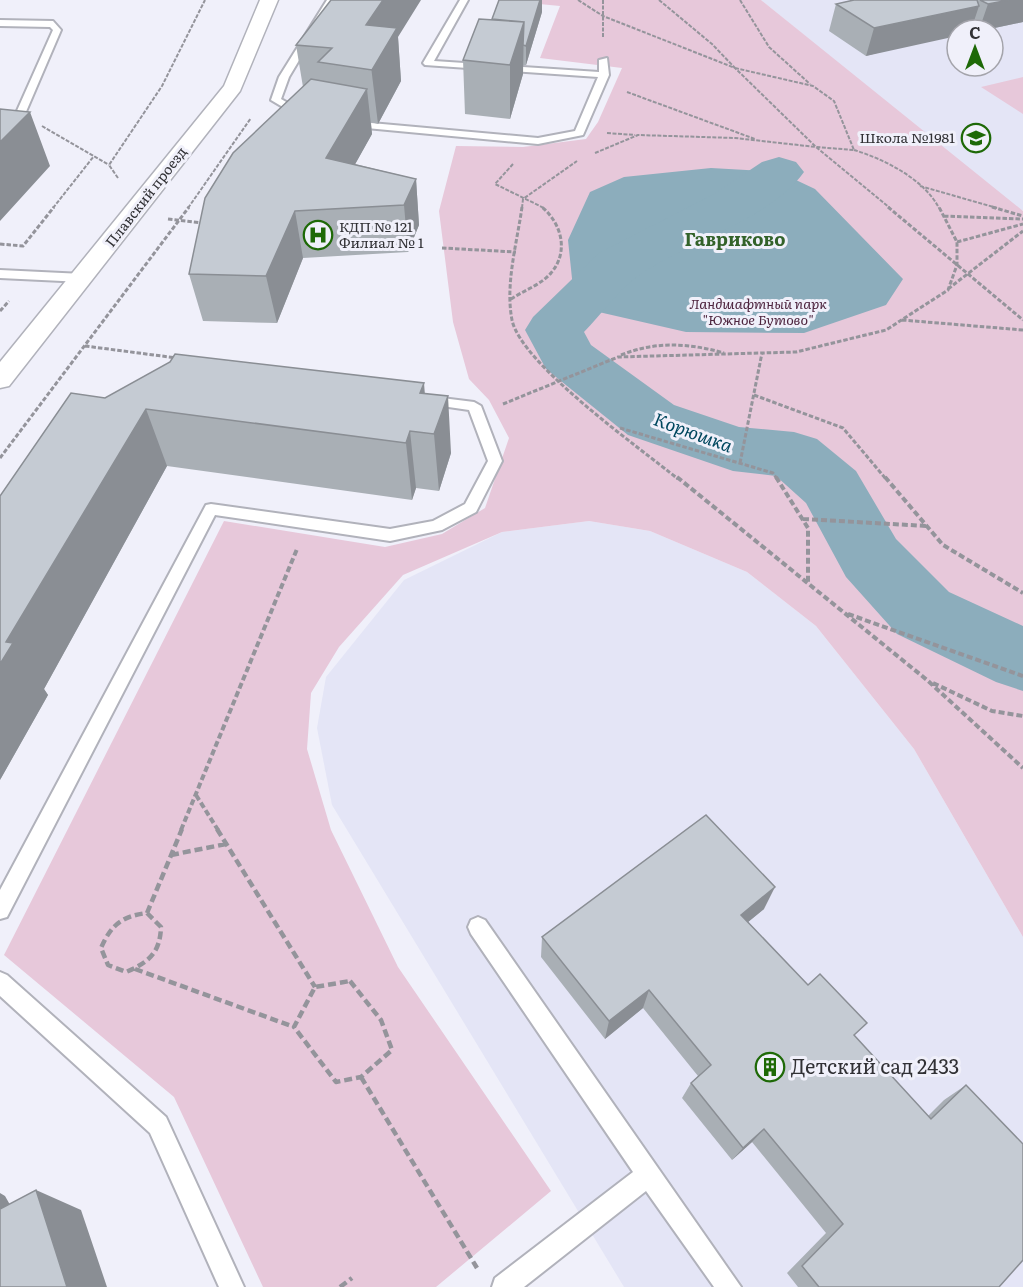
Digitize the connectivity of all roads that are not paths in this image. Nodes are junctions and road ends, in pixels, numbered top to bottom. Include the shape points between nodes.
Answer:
1 (269, 0) edge
2 (331, 0) edge
3 (464, 0) edge
4 (0, 23) edge
5 (604, 60) road end
6 (602, 79) junction
7 (314, 118) edge
8 (335, 122) edge
9 (0, 130) edge
10 (0, 274) edge
11 (83, 278) junction
12 (0, 381) edge
13 (405, 397) edge
14 (0, 910) edge
15 (478, 927) dead end
16 (0, 982) edge
17 (648, 1173) junction
18 (232, 1287) edge
19 (504, 1287) edge
20 (729, 1287) edge

1 - 11 street, Плавский проезд via 233,87
2 - 7 lane via 284,77 276,100
3 - 6 lane via 428,63
4 - 9 lane via 43,22 53,24 57,30 20,114
5 - 6 lane
6 - 8 lane via 579,133 538,141
10 - 11 lane
11 - 12 street, Плавский проезд
13 - 14 lane via 474,406 495,461 471,508 437,526 390,535 211,509
15 - 17 lane
16 - 18 lane via 158,1125
17 - 19 lane
17 - 20 lane

